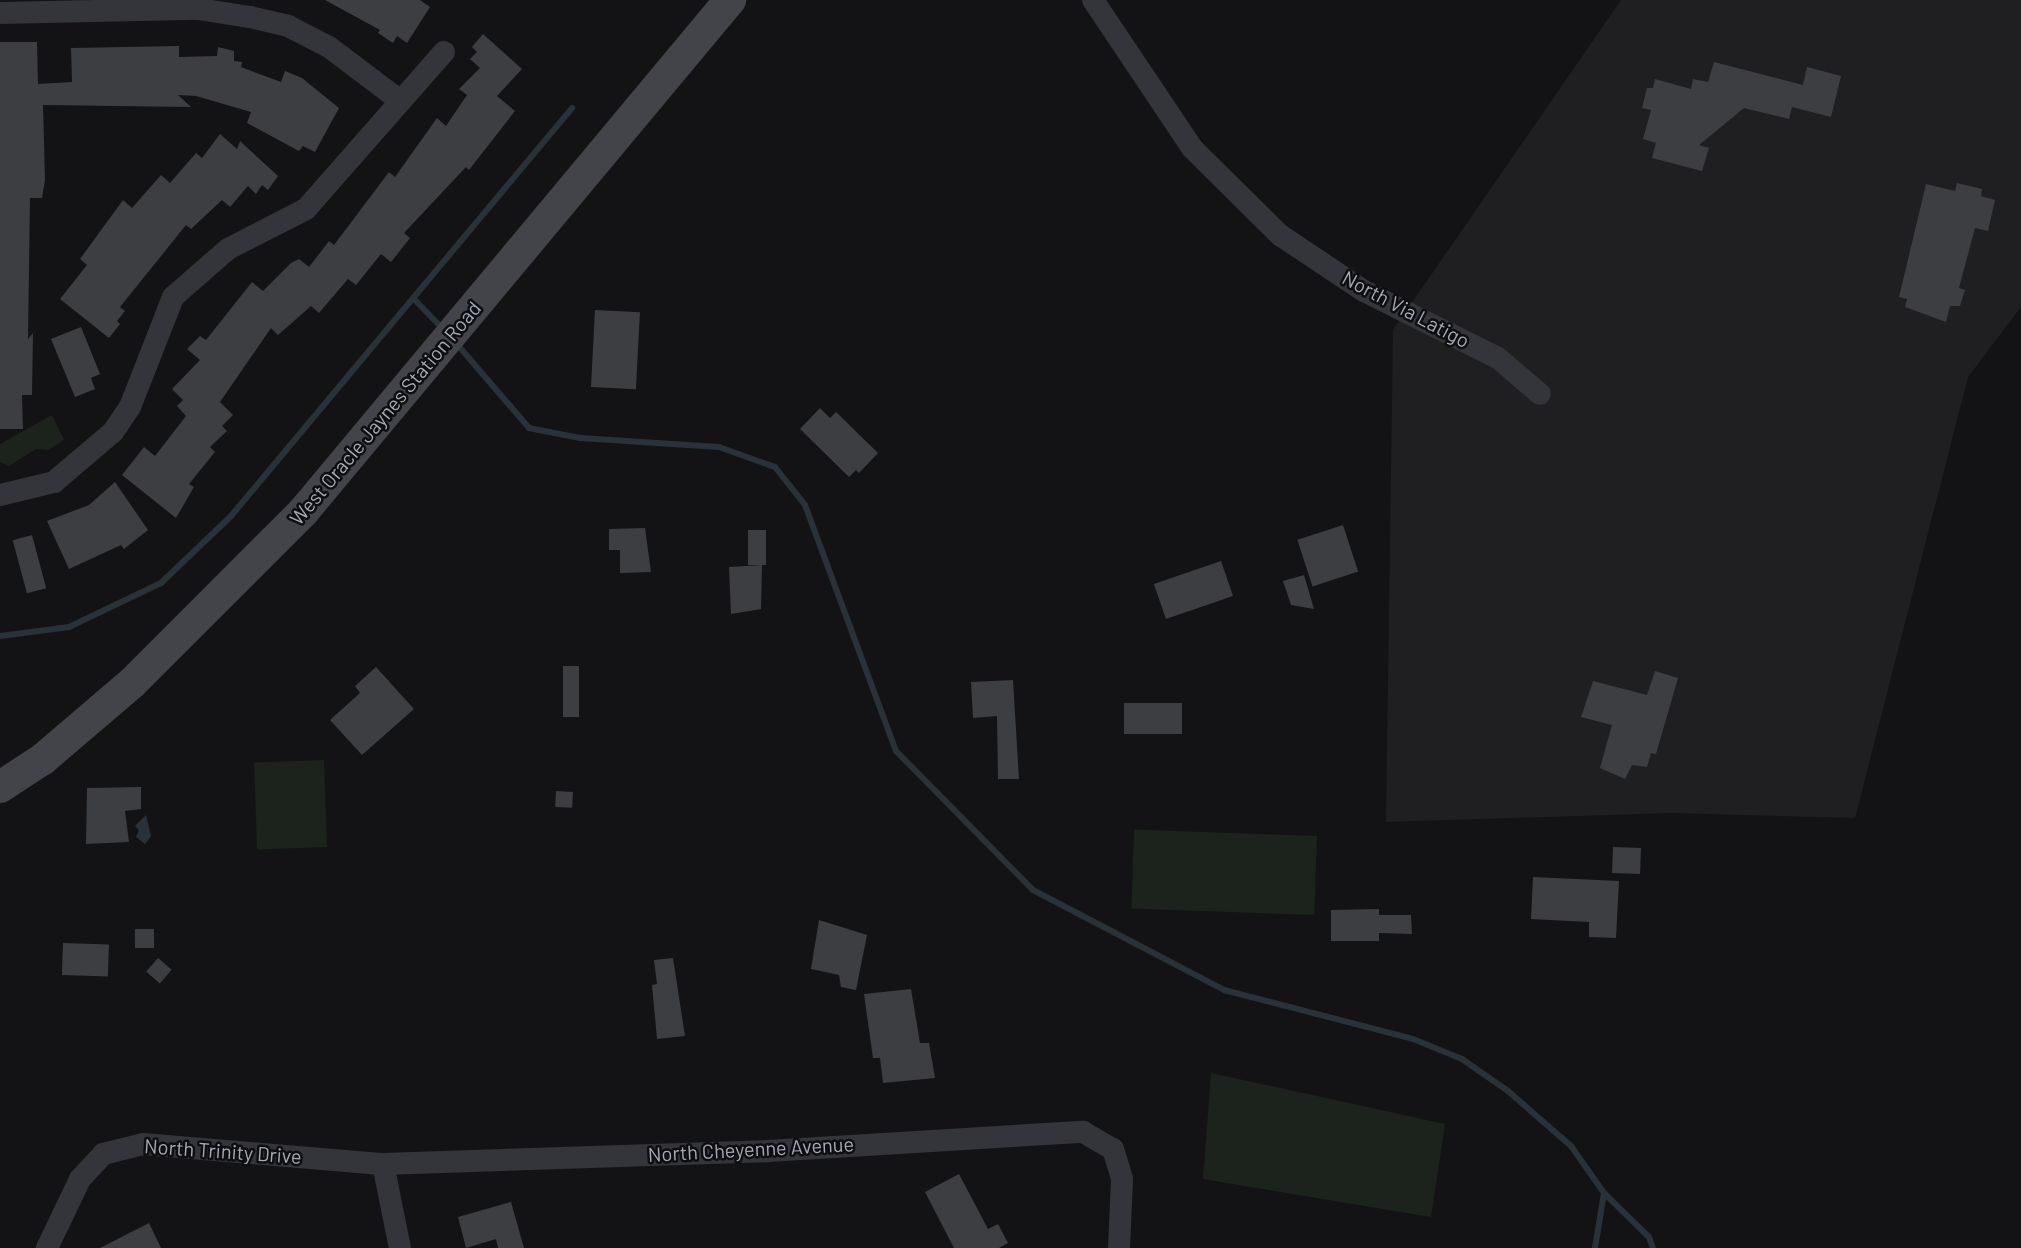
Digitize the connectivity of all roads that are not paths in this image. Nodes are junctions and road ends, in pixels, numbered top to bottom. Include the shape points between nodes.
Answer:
1 (730, 0) edge
2 (1093, 0) edge
3 (0, 13) edge
4 (444, 52) dead end
5 (399, 100) junction
6 (1540, 394) dead end
7 (0, 495) edge
8 (0, 787) edge
9 (383, 1164) junction
10 (47, 1248) edge
11 (400, 1248) edge
12 (1119, 1248) edge

1 - 8 street, West Oracle Jaynes Station Road via 303,512 132,683 43,759
2 - 6 street, North Via Latigo via 1192,148 1280,235 1364,291 1498,358
3 - 5 street via 198,9 250,17 288,27 329,46
4 - 5 street
5 - 7 street via 306,208 228,249 173,297 130,407 113,432 54,482
9 - 10 street, North Trinity Drive via 166,1145 124,1147 104,1154 80,1179
9 - 11 street
9 - 12 street, North Cheyenne Avenue via 768,1151 1083,1132 1113,1149 1122,1179

